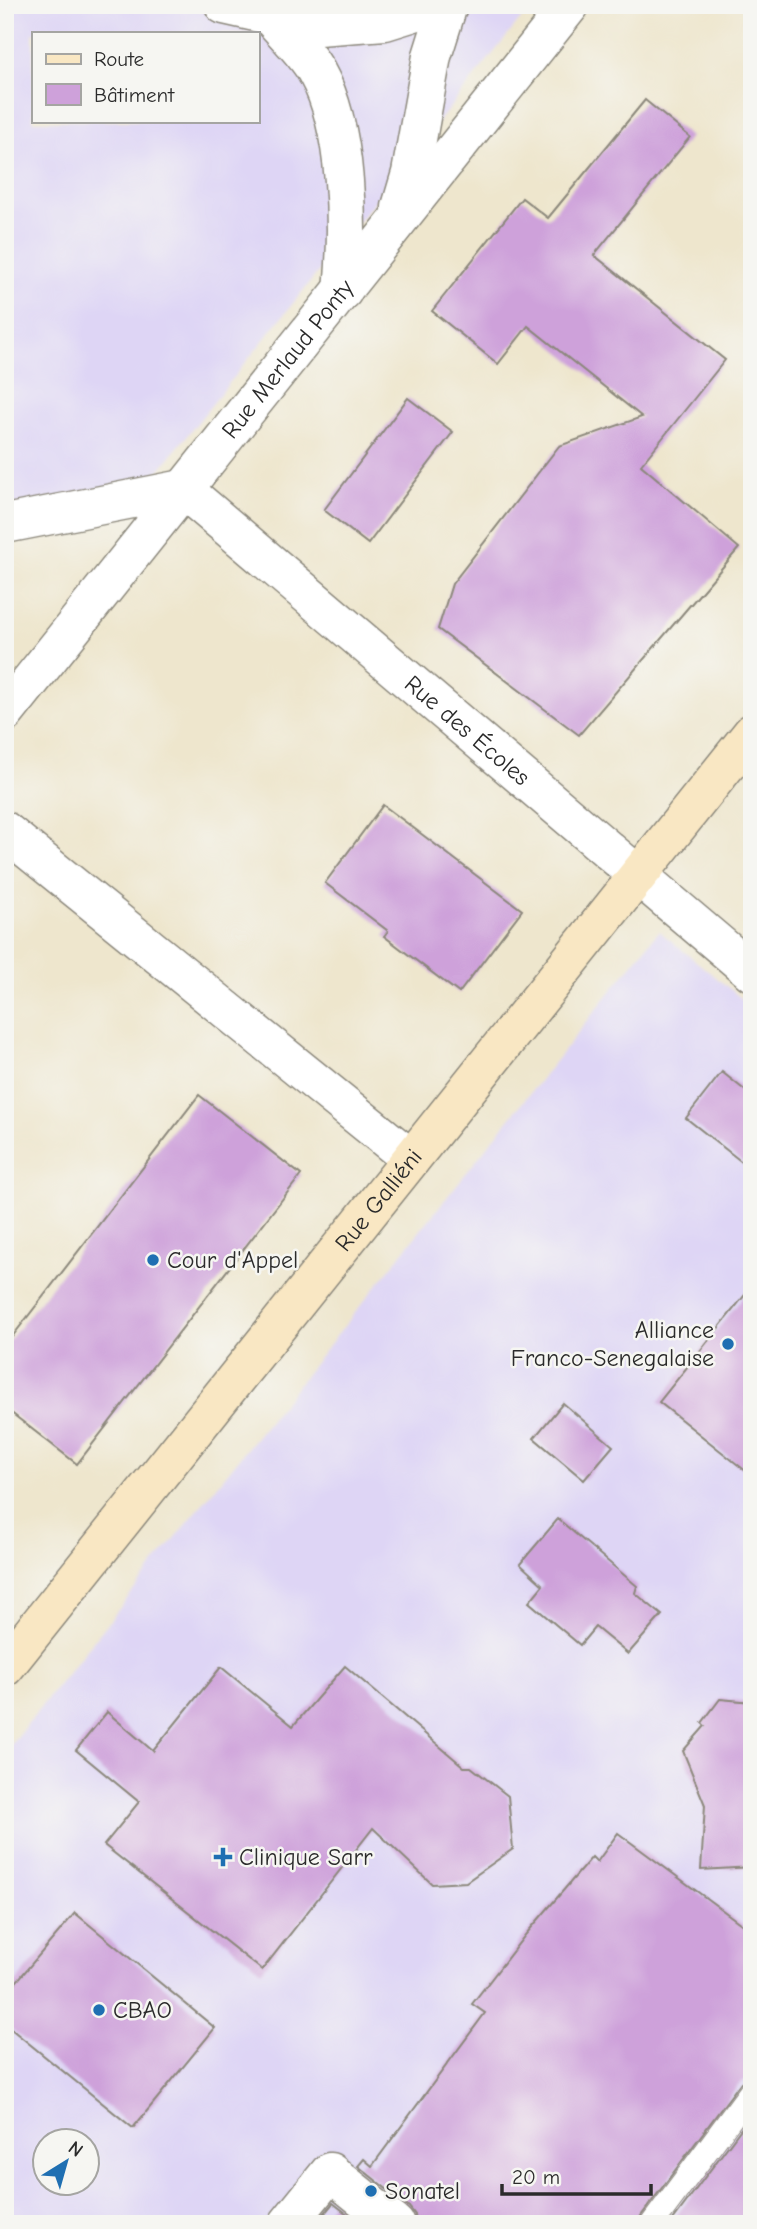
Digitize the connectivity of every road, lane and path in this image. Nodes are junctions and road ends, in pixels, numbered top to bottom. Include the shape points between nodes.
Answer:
1 (224, 5) edge
2 (436, 5) edge
3 (448, 5) edge
4 (570, 5) edge
5 (269, 15) junction
6 (398, 220) junction
7 (343, 291) junction
8 (183, 489) junction
9 (5, 524) edge
10 (5, 713) edge
11 (752, 733) edge
12 (5, 831) edge
13 (637, 876) junction
14 (752, 972) edge
15 (411, 1159) junction
16 (5, 1667) edge
17 (752, 2090) edge
18 (288, 2224) edge
19 (395, 2224) edge
20 (652, 2224) edge

1 - 5 street
2 - 5 street via 385,21 318,26
3 - 6 street via 432,56
4 - 6 street, Rue Merlaud Ponty
5 - 7 street via 317,72 336,123 348,241
6 - 7 street, Rue Merlaud Ponty
7 - 8 street, Rue Merlaud Ponty
8 - 9 street
8 - 10 street, Rue Merlaud Ponty
8 - 13 street, Rue des Écoles
11 - 13 street, Rue Galliéni
12 - 15 street
13 - 14 street, Rue des Écoles
13 - 15 street, Rue Galliéni
15 - 16 street, Rue Galliéni
17 - 20 lane
18 - 19 street via 330,2172

